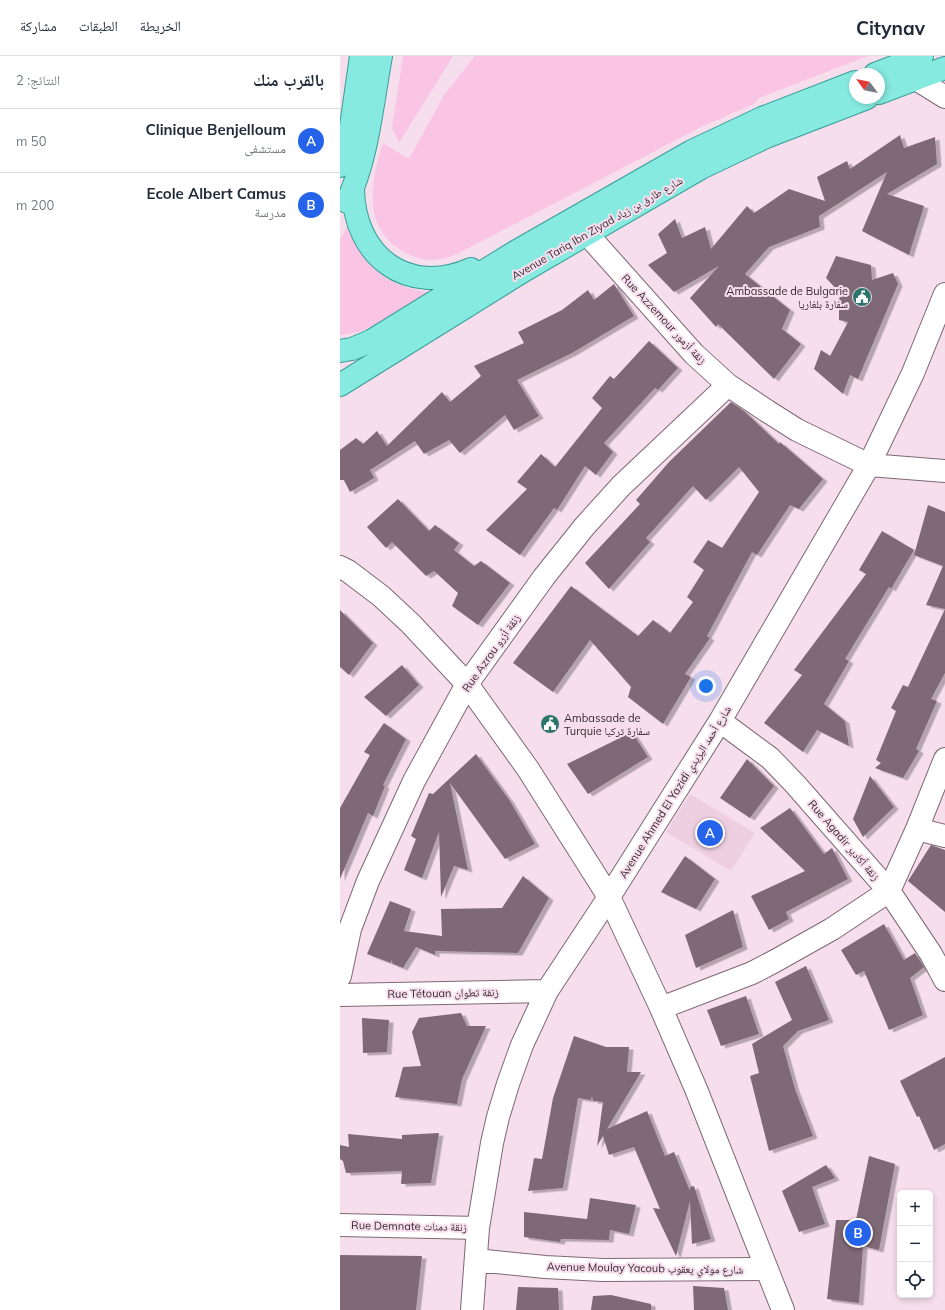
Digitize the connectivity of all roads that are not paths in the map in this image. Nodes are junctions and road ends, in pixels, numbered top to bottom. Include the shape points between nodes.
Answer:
1 (361, 56) edge
2 (381, 56) edge
3 (922, 56) edge
4 (945, 68) edge
5 (885, 70) edge
6 (916, 79) junction
7 (849, 84) edge
8 (885, 91) edge
9 (945, 97) edge
10 (851, 104) edge
11 (340, 166) edge
12 (353, 189) junction
13 (340, 217) edge
14 (587, 234) junction
15 (500, 261) junction
16 (945, 294) edge
17 (340, 351) edge
18 (340, 385) edge
19 (728, 385) junction
20 (869, 466) junction
21 (945, 471) edge
22 (342, 569) edge
23 (467, 684) junction
24 (720, 721) junction
25 (945, 759) edge
26 (917, 829) junction
27 (945, 836) edge
28 (889, 891) junction
29 (609, 897) junction
30 (340, 976) edge
31 (945, 980) edge
32 (547, 992) junction
33 (340, 995) edge
34 (662, 1008) junction
35 (340, 1225) edge
36 (478, 1228) junction
37 (476, 1260) junction
38 (766, 1270) junction
39 (472, 1310) edge
40 (783, 1310) edge

1 - 11 main road via 351,126
2 - 12 main road via 365,147
3 - 5 main road
4 - 6 main road
6 - 8 main road
6 - 9 street
7 - 15 main road, Avenue Tariq Ibn Ziyad شارع طارق بن زياد via 762,118 713,141
10 - 14 main road, Avenue Tariq Ibn Ziyad شارع طارق بن زياد via 766,137 701,168
12 - 13 main road
12 - 15 main road via 356,220 370,248 395,268 409,275 440,279
14 - 18 main road, Avenue Tariq Ibn Ziyad شارع طارق بن زياد
14 - 19 street, Rue Azzemour زنقة أزمور via 674,334
15 - 17 main road, Avenue Tariq Ibn Ziyad شارع طارق بن زياد via 371,341
16 - 20 street, Avenue Ahmed El Yazidi شارع أحمد اليزيدي via 913,373
19 - 20 street, Rue Azzemour زنقة أزمور via 797,430
19 - 23 street, Rue Azrou زنقة أزرو via 621,486 584,527 544,577
20 - 21 street, Rue Azzemour زنقة أزمور
20 - 24 street, Avenue Ahmed El Yazidi شارع أحمد اليزيدي
22 - 23 street via 381,596
23 - 29 street via 528,769
23 - 30 street, Rue Azrou زنقة أزرو via 414,781 368,881 350,930
24 - 28 street, Rue Agadir زنقة أكادير via 770,758
24 - 29 street, Avenue Ahmed El Yazidi شارع أحمد اليزيدي
25 - 26 street
26 - 27 street
26 - 28 street
28 - 31 street, Rue Agadir زنقة أكادير
28 - 34 street via 782,958 752,973
29 - 32 street, Avenue Ahmed El Yazidi شارع أحمد اليزيدي
29 - 34 street
32 - 33 street, Rue Tétouan زنقة تطوان
32 - 36 street, Avenue Ahmed El Yazidi شارع أحمد اليزيدي via 522,1045 500,1110
34 - 38 street
35 - 36 street, Rue Demnate زنقة دمنات
36 - 37 street, Avenue Ahmed El Yazidi شارع أحمد اليزيدي
37 - 38 street, Avenue Moulay Yacoub شارع مولاي يعقوب via 603,1270
37 - 39 street, Avenue Ahmed El Yazidi شارع أحمد اليزيدي
38 - 40 street

